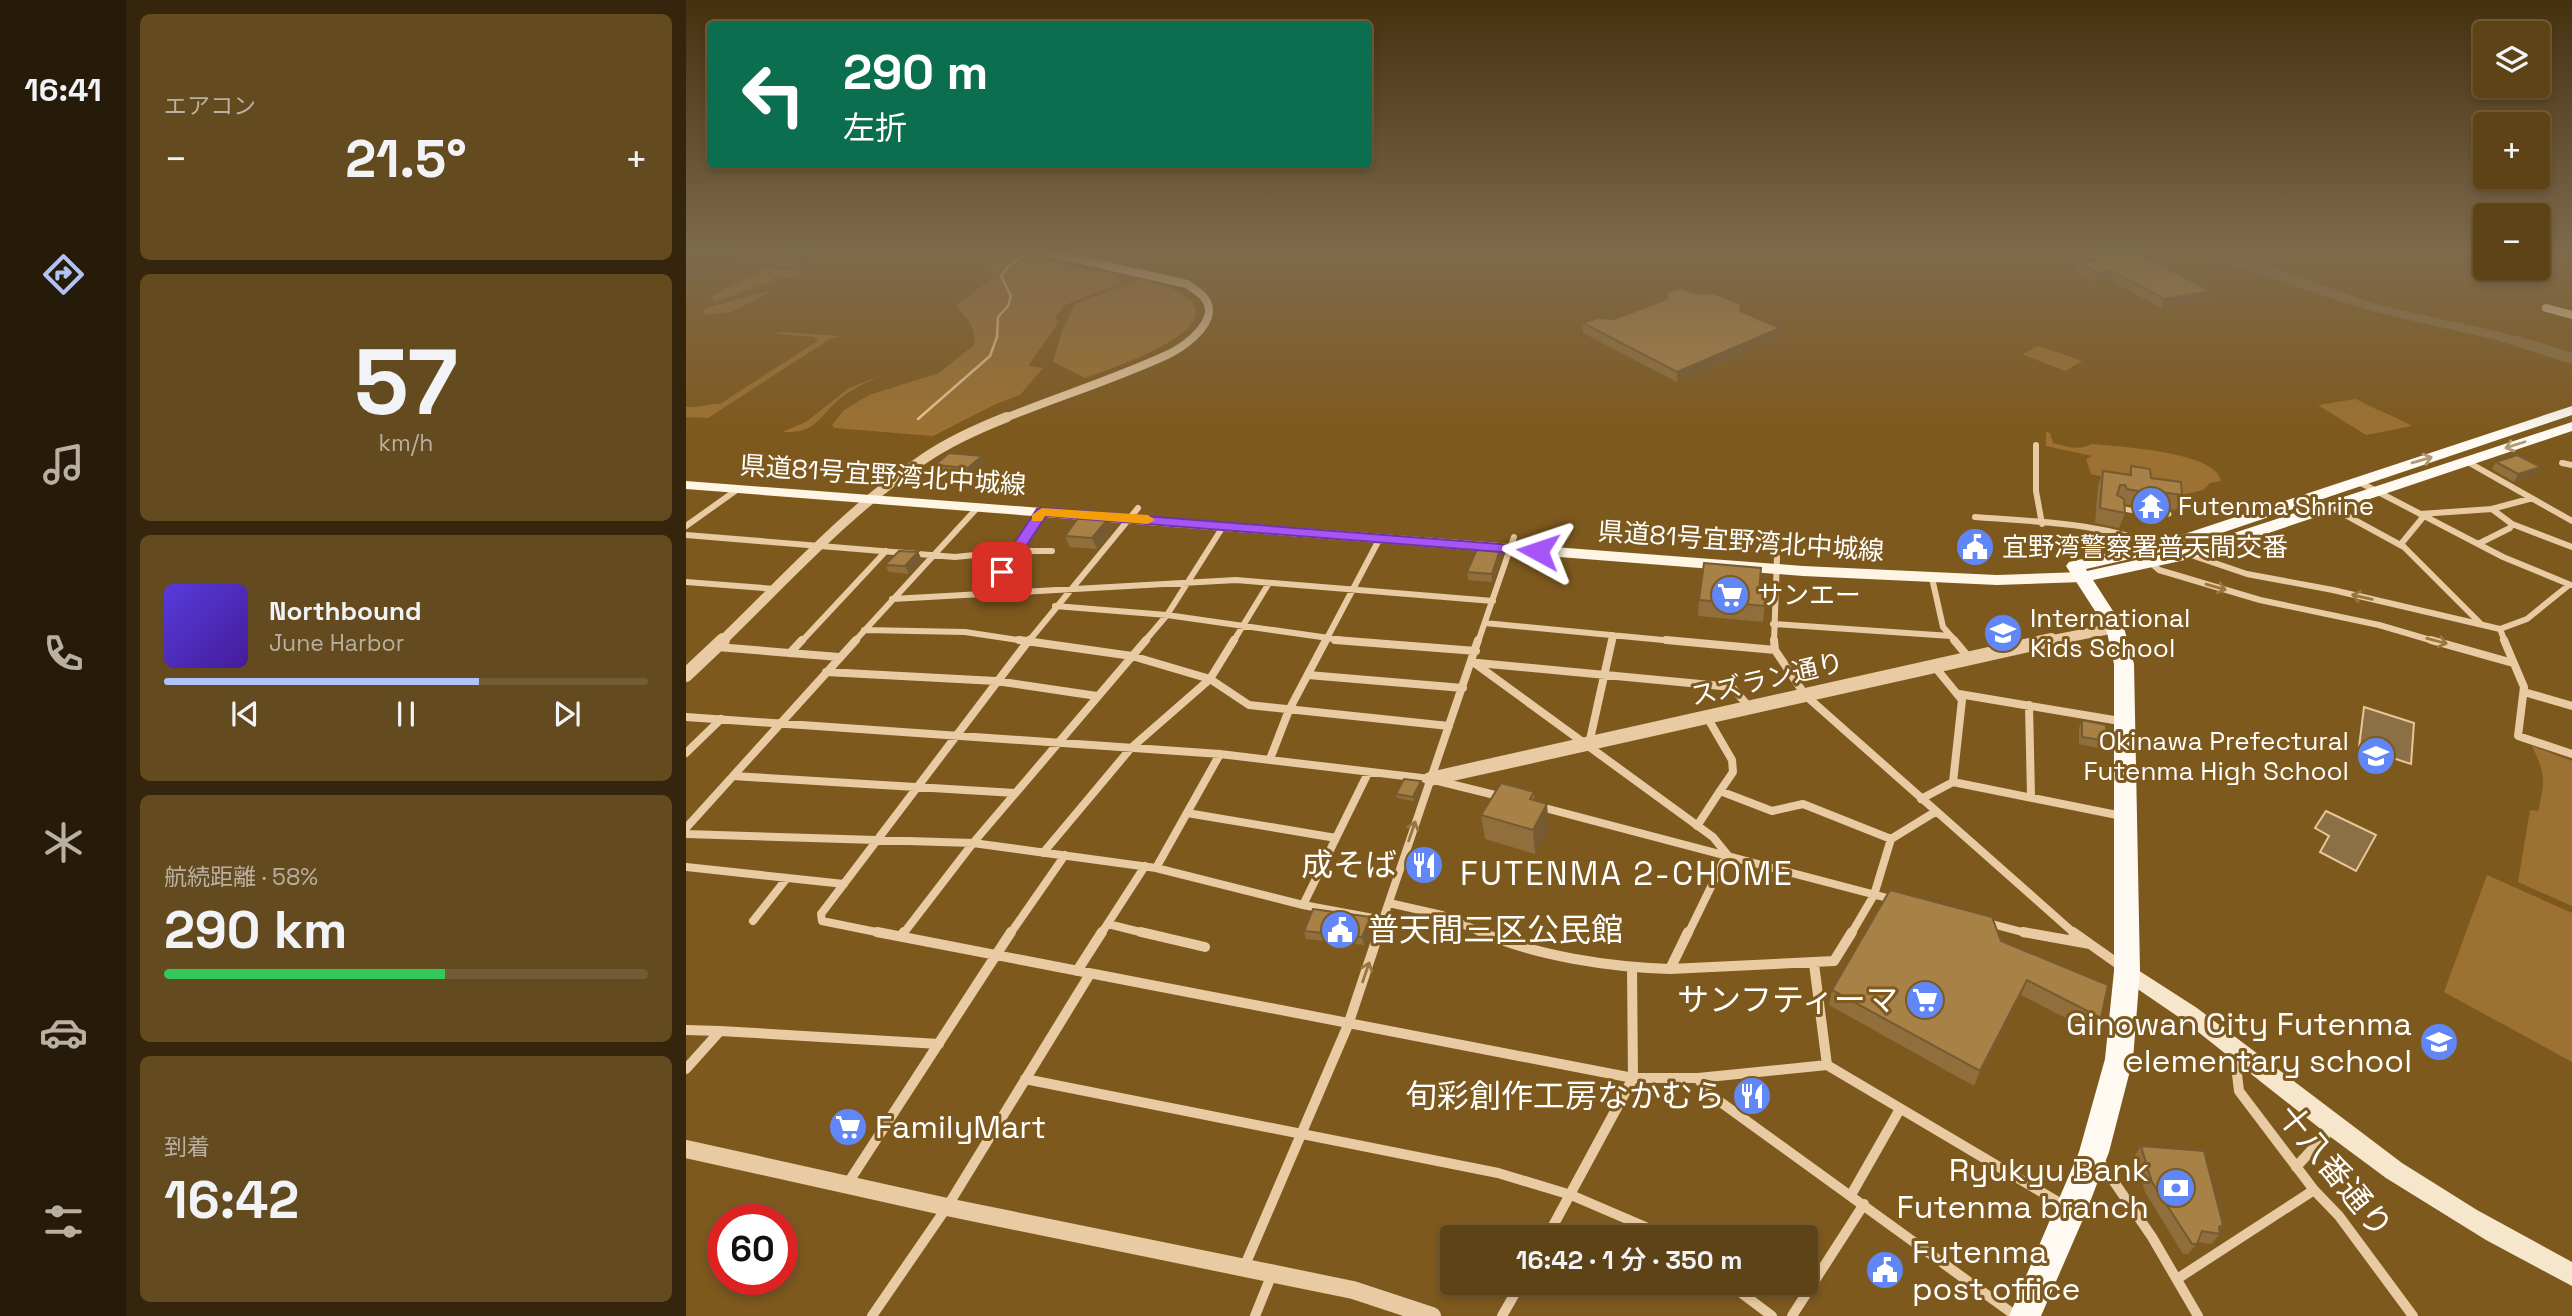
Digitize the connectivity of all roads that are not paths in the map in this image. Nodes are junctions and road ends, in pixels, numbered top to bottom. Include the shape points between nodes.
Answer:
1 (1210, 310) edge
2 (2555, 310) edge
3 (2572, 315) edge
4 (2572, 410) edge
5 (2572, 426) edge
6 (2036, 445) dead end
7 (2466, 461) junction
8 (2562, 463) dead end
9 (2572, 465) edge
10 (686, 474) edge
11 (2357, 481) junction
12 (686, 485) edge
13 (738, 489) junction
14 (2376, 492) junction
15 (878, 494) junction
16 (2529, 499) junction
17 (2117, 504) edge
18 (978, 507) junction
19 (2331, 507) junction
20 (2492, 509) junction
21 (1042, 512) junction
22 (2136, 512) junction
23 (1134, 513) junction
24 (2169, 514) dead end
25 (2422, 515) junction
26 (1975, 517) dead end
27 (2137, 521) dead end
28 (2572, 522) edge
29 (2042, 524) junction
30 (2512, 524) junction
31 (1224, 525) junction
32 (686, 526) edge
33 (686, 535) edge
34 (1380, 538) junction
35 (1512, 543) junction
36 (2478, 544) junction
37 (821, 547) junction
38 (2159, 547) junction
39 (2404, 547) junction
40 (2572, 547) edge
41 (886, 551) junction
42 (1015, 551) junction
43 (1052, 551) dead end
44 (2188, 554) junction
45 (933, 555) junction
46 (1777, 563) junction
47 (2152, 564) junction
48 (2078, 572) junction
49 (1932, 578) junction
50 (686, 582) edge
51 (1189, 583) junction
52 (1269, 583) junction
53 (2568, 586) edge
54 (1070, 588) junction
55 (777, 589) junction
56 (1351, 591) junction
57 (989, 593) junction
58 (2572, 594) edge
59 (892, 599) junction
60 (1493, 601) junction
61 (1055, 606) junction
62 (1167, 615) junction
63 (1485, 623) junction
64 (1773, 624) junction
65 (2482, 625) junction
66 (1242, 627) junction
67 (2115, 628) junction
68 (2500, 629) junction
69 (864, 630) junction
70 (1613, 635) junction
71 (1951, 636) junction
72 (1325, 639) junction
73 (1027, 642) junction
74 (716, 646) junction
75 (1775, 650) junction
76 (1476, 651) junction
77 (790, 653) junction
78 (1132, 656) junction
79 (839, 657) junction
80 (1970, 658) junction
81 (1473, 662) junction
82 (2513, 663) junction
83 (1935, 666) junction
84 (826, 672) junction
85 (686, 675) edge
86 (1308, 675) junction
87 (1605, 675) junction
88 (1210, 679) junction
89 (996, 681) junction
90 (1464, 688) junction
91 (2524, 692) junction
92 (1959, 694) junction
93 (1805, 695) junction
94 (1097, 696) junction
95 (2029, 705) junction
96 (2572, 706) edge
97 (1750, 707) junction
98 (1289, 710) junction
99 (1707, 717) junction
100 (686, 718) edge
101 (721, 719) junction
102 (782, 722) junction
103 (2124, 722) junction
104 (1449, 726) junction
105 (956, 734) junction
106 (1057, 742) junction
107 (1589, 744) junction
108 (1131, 748) junction
109 (686, 753) edge
110 (1220, 754) junction
111 (2572, 754) edge
112 (1270, 760) junction
113 (1368, 773) junction
114 (733, 776) junction
115 (1430, 779) junction
116 (1953, 782) junction
117 (916, 787) junction
118 (1720, 791) junction
119 (1015, 793) junction
120 (2032, 797) junction
121 (1921, 799) junction
122 (1513, 800) edge
123 (1526, 803) edge
124 (1935, 812) junction
125 (1187, 813) junction
126 (2126, 816) junction
127 (1697, 826) junction
128 (686, 828) edge
129 (686, 834) edge
130 (1336, 838) junction
131 (1891, 839) junction
132 (876, 841) junction
133 (973, 843) junction
134 (1044, 853) junction
135 (1727, 854) junction
136 (1065, 855) junction
137 (1145, 866) junction
138 (686, 867) edge
139 (1156, 868) junction
140 (788, 878) junction
141 (844, 884) junction
142 (1874, 895) junction
143 (1899, 901) edge
144 (1389, 903) junction
145 (1303, 905) junction
146 (1384, 920) junction
147 (1976, 920) edge
148 (753, 921) dead end
149 (1108, 924) junction
150 (901, 936) junction
151 (2090, 944) junction
152 (1205, 947) dead end
153 (995, 955) junction
154 (1814, 964) junction
155 (1632, 968) junction
156 (1670, 969) junction
157 (1077, 971) junction
158 (2127, 971) junction
159 (1090, 974) junction
160 (1348, 1025) junction
161 (686, 1030) edge
162 (720, 1031) junction
163 (939, 1044) junction
164 (2246, 1056) junction
165 (1827, 1065) junction
166 (686, 1069) edge
167 (1633, 1078) junction
168 (1698, 1078) junction
169 (1025, 1079) junction
170 (1900, 1109) junction
171 (2334, 1125) junction
172 (1301, 1135) junction
173 (686, 1149) edge
174 (2094, 1152) junction
175 (2296, 1167) junction
176 (847, 1184) junction
177 (2314, 1190) junction
178 (1571, 1195) junction
179 (1851, 1195) junction
180 (1864, 1204) junction
181 (947, 1207) junction
182 (2072, 1210) junction
183 (1554, 1225) edge
184 (1641, 1225) edge
185 (1245, 1266) junction
186 (1272, 1273) junction
187 (2572, 1274) edge
188 (2177, 1279) junction
189 (1514, 1295) edge
190 (1744, 1295) edge
191 (872, 1316) edge
192 (1255, 1316) edge
193 (1432, 1316) edge
194 (1502, 1316) edge
195 (1772, 1316) edge
196 (1793, 1316) edge
197 (2016, 1316) edge
198 (2025, 1316) edge
199 (2198, 1316) edge
200 (2413, 1316) edge

1 - 15 street via 1195,336 1170,353 975,430 938,450
2 - 3 street
11 -> 4 highway
5 -> 7 highway
6 - 29 street
7 - 14 highway
7 - 16 street
8 - 9 street
10 - 15 main road, 県道81号宜野湾北中城線
11 - 14 street
11 - 38 highway
12 - 13 main road, 県道81号宜野湾北中城線
13 - 15 main road, 県道81号宜野湾北中城線
13 - 32 street
14 - 19 highway
14 - 25 street
15 - 18 main road, 県道81号宜野湾北中城線
15 - 23 main road, 県道81号宜野湾北中城線
15 - 37 street
16 - 20 street
16 - 28 street
17 - 22 street via 2117,508
18 - 21 main road, 県道81号宜野湾北中城線
18 - 45 street
19 - 39 street
19 - 44 highway
20 - 25 street
20 - 30 street
21 - 23 main road, 県道81号宜野湾北中城線
21 - 42 street
22 - 24 street
22 - 27 street
23 - 31 main road, 県道81号宜野湾北中城線
23 - 35 main road, 県道81号宜野湾北中城線
23 - 54 street
25 - 36 street
25 - 39 street via 2402,540
26 - 29 street
29 - 38 street via 2135,536
30 - 36 street
30 - 40 street
31 - 34 main road, 県道81号宜野湾北中城線
31 - 51 street
33 - 37 street
34 - 35 main road, 県道81号宜野湾北中城線
34 - 56 street
35 - 46 main road, 県道81号宜野湾北中城線
35 - 60 street
36 - 53 street
37 - 41 street
37 - 55 street
38 - 48 highway
39 - 65 street
41 - 45 street
41 - 77 street
42 - 43 street
42 - 45 street
42 - 57 street
44 - 47 highway
65 -> 44 street via 2247,574
45 - 59 street
46 - 48 main road, 県道81号宜野湾北中城線
46 - 49 main road, 県道81号宜野湾北中城線
46 - 64 street
47 - 48 highway
47 -> 82 street via 2260,600 2379,625
48 - 49 main road, 県道81号宜野湾北中城線 via 1997,580
48 - 67 highway
49 - 71 street via 1943,627
50 - 55 street
51 - 52 street
51 - 54 street
51 - 62 street
52 - 56 street
52 - 66 street
53 - 58 street
53 - 68 street via 2527,619
54 - 57 street
54 - 61 street
55 - 74 street
56 - 60 street
56 - 72 street
57 - 59 street
59 - 69 street
60 - 63 street
61 - 62 street
61 - 73 street
62 - 66 street
62 - 78 street
63 - 70 street
63 - 76 street
64 - 71 street
64 - 75 street
65 - 68 street
66 - 72 street
66 - 88 street
67 - 80 street, スズラン通り
67 - 103 highway via 2124,664
68 - 82 street
69 - 73 street via 965,632
69 - 79 street
70 - 75 street
70 - 87 street
71 - 80 street
72 - 76 street
72 - 86 street
73 - 78 street
73 - 89 street
74 - 77 street
74 - 85 street
75 - 93 street
76 - 81 street
77 - 79 street
78 - 88 street
78 - 94 street
79 - 84 street
80 - 83 street, スズラン通り
81 - 87 street
81 - 90 street
81 - 107 street
82 - 91 street
83 - 92 street
83 - 93 street, スズラン通り
84 - 89 street
84 - 102 street
86 - 90 street
86 - 98 street
87 - 97 street via 1732,687
87 - 107 street
88 - 98 street via 1249,705
88 - 108 street
89 - 94 street
89 - 105 street
90 - 104 street
91 - 96 street
91 - 111 street via 2518,736
92 - 95 street
92 - 116 street
93 - 97 street, スズラン通り
93 - 121 street
94 - 106 street
95 - 103 street
95 - 120 street
97 - 99 street, スズラン通り
98 - 104 street
98 - 112 street
99 - 107 street, スズラン通り
99 - 118 street via 1732,760 1733,772
100 - 101 street
101 - 102 street
101 - 109 street
102 - 105 street
102 - 114 street
103 - 126 highway
104 - 115 street
105 - 106 street
105 - 117 street
106 - 108 street
106 - 119 street
107 - 115 street, スズラン通り
107 - 127 street
108 - 110 street
108 - 134 street
110 - 112 street
110 - 125 street
112 - 113 street
113 - 115 street
113 - 130 street
114 - 117 street
114 - 128 street
115 - 122 street
144 -> 115 street
116 - 120 street
116 - 121 street
117 - 119 street
117 - 132 street
118 - 127 street
118 - 131 street via 1772,811 1803,804
119 - 133 street
120 - 126 street
121 - 124 street
123 - 135 street
124 - 131 street
124 - 151 street
125 - 130 street
125 - 139 street
126 - 158 highway
127 - 135 street
129 - 132 street
130 - 145 street
131 - 142 street
132 - 133 street
132 - 141 street
133 - 134 street
133 - 150 street
134 - 136 street
135 - 142 street
135 - 156 street
136 - 137 street
136 - 153 street
137 - 139 street
137 - 149 street
138 - 140 street
139 - 145 street
140 - 141 street
140 - 148 street
141 - 150 street via 821,914 822,921
142 - 143 street
142 - 154 street via 1834,961
144 - 146 street
144 - 155 street via 1442,915 1511,945
145 - 146 street
160 -> 146 street
147 - 151 street
149 - 152 street
149 - 157 street
150 - 153 street
151 - 158 street
153 - 157 street
153 - 163 street
154 - 156 street
154 - 165 street
155 - 156 street
155 - 167 street
157 - 159 street
158 - 164 main road
158 - 174 highway via 2119,1059
159 - 160 street via 1209,993
159 - 169 street
160 - 167 street
160 - 172 street
161 - 162 street
162 - 163 street
162 - 166 street
163 - 176 street
164 - 171 main road
164 - 175 street, 十八番通り via 2236,1066 2239,1091
165 - 168 street
165 - 170 street
167 - 168 street
167 - 178 street
168 - 179 street via 1709,1093
169 - 172 street
169 - 181 street
170 - 179 street
170 - 182 street
171 - 175 street
171 - 187 main road via 2437,1198
172 - 178 street via 1498,1172
172 - 185 street
173 - 176 street
174 - 182 highway
174 - 188 street
175 - 177 street, 十八番通り
176 - 181 street
177 - 188 street
177 - 200 street, 十八番通り via 2339,1216
178 - 183 street
178 - 184 street
179 - 180 street
180 - 196 street
180 - 197 street
181 - 185 street
181 - 191 street
182 - 198 highway
185 - 186 street
186 - 192 street
186 - 193 street via 1353,1290
188 - 199 street
189 - 194 street
190 - 195 street

